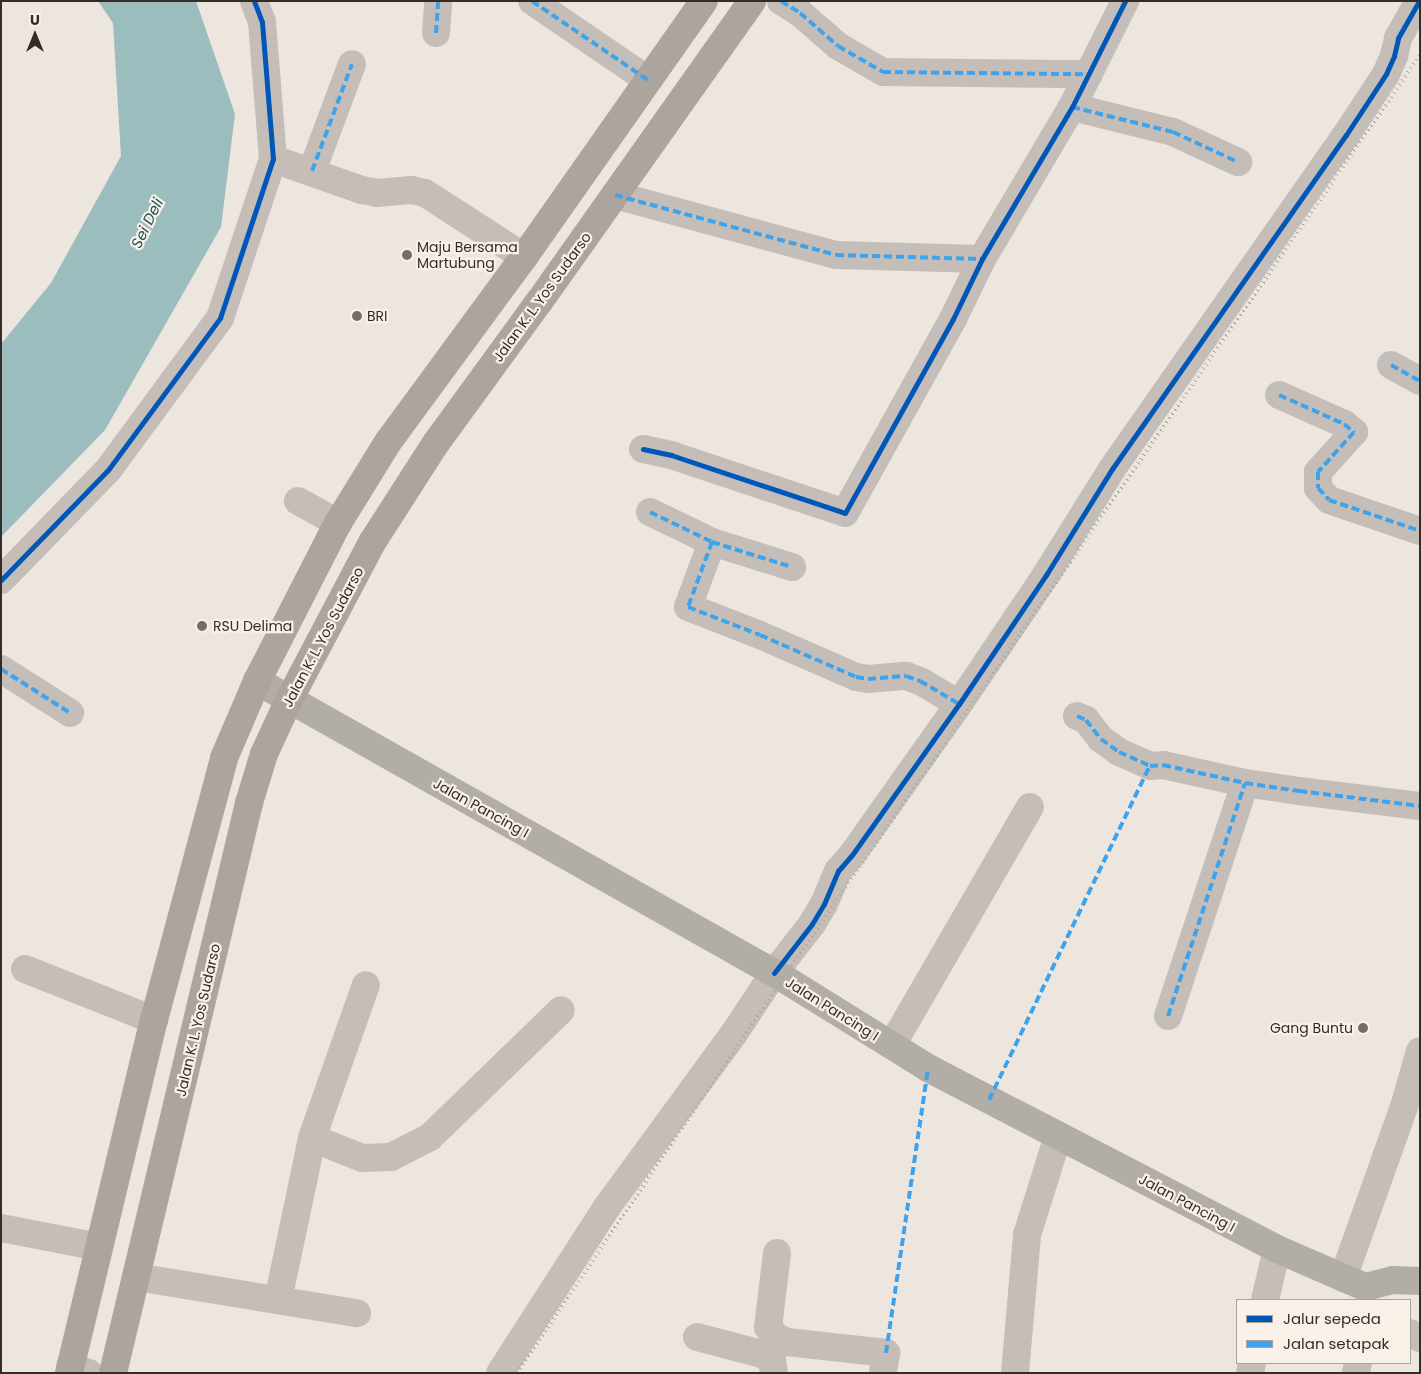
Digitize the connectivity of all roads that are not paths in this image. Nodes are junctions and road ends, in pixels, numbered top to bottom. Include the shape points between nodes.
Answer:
1 (254, 1) edge
2 (438, 1) edge
3 (532, 1) edge
4 (704, 1) edge
5 (752, 1) edge
6 (781, 1) edge
7 (1125, 1) edge
8 (1419, 1) edge
9 (436, 33) dead end
10 (352, 64) dead end
11 (1089, 74) junction
12 (648, 80) junction
13 (1072, 108) junction
14 (273, 159) junction
15 (1238, 162) dead end
16 (312, 171) junction
17 (615, 194) junction
18 (524, 257) junction
19 (982, 259) junction
20 (506, 282) junction
21 (539, 302) junction
22 (1391, 365) dead end
23 (1420, 380) edge
24 (1279, 395) dead end
25 (643, 449) dead end
26 (298, 501) dead end
27 (650, 512) dead end
28 (338, 522) junction
29 (1420, 532) edge
30 (712, 542) junction
31 (792, 567) dead end
32 (1, 580) edge
33 (1, 669) edge
34 (257, 681) junction
35 (290, 700) junction
36 (959, 704) junction
37 (70, 713) dead end
38 (1077, 716) dead end
39 (1245, 783) junction
40 (1420, 806) edge
41 (1030, 807) dead end
42 (25, 970) dead end
43 (774, 972) junction
44 (366, 985) dead end
45 (561, 1010) dead end
46 (1168, 1016) dead end
47 (154, 1020) junction
48 (892, 1045) junction
49 (1420, 1051) edge
50 (1058, 1136) junction
51 (312, 1138) junction
52 (1, 1228) edge
53 (99, 1247) junction
54 (1276, 1249) junction
55 (777, 1254) dead end
56 (136, 1277) junction
57 (1420, 1281) edge
58 (1359, 1288) edge
59 (1265, 1299) edge
60 (278, 1300) junction
61 (357, 1313) dead end
62 (697, 1337) dead end
63 (885, 1363) edge
64 (76, 1371) edge
65 (112, 1373) edge
66 (500, 1373) edge
67 (774, 1373) edge
68 (1014, 1373) edge

1 - 14 street via 262,22
2 - 9 street
3 - 12 street
4 - 12 highway
5 - 17 highway, Jalan K. L. Yos Sudarso
6 - 11 street via 838,46 883,72
7 - 11 street
8 - 36 street via 1398,38 1386,74 1112,469 1046,575
10 - 16 street
11 - 13 street
12 - 18 highway
13 - 15 street via 1173,132
13 - 19 street
14 - 16 street
14 - 32 street via 220,318 108,470
16 - 18 street via 377,193 425,192
17 - 19 street via 836,255
17 - 21 highway, Jalan K. L. Yos Sudarso
18 - 20 highway
19 - 25 street via 845,513 671,455
20 - 21 highway
20 - 28 highway via 388,442
21 - 35 highway, Jalan K. L. Yos Sudarso via 436,443 373,541
22 - 23 street
24 - 29 street via 1344,424 1354,432 1318,472 1318,488 1329,500
26 - 28 street
27 - 30 street
28 - 34 highway
30 - 31 street
30 - 36 street via 688,607 856,677 868,680 906,676
33 - 37 street
34 - 35 main road, Jalan Pancing I
34 - 47 highway via 224,758
35 - 43 main road, Jalan Pancing I
35 - 56 highway, Jalan K. L. Yos Sudarso via 264,754 249,803
36 - 43 street via 838,871 812,924
38 - 39 street via 1086,720 1101,739 1119,752 1150,766 1163,765
39 - 40 street
39 - 46 street
41 - 48 street
42 - 47 street
43 - 48 main road, Jalan Pancing I
43 - 66 street via 736,1032 607,1207
44 - 51 street
45 - 51 street via 430,1136 391,1157 362,1158
47 - 53 highway
48 - 50 main road, Jalan Pancing I via 928,1068
49 - 58 street
50 - 54 main road, Jalan Pancing I
50 - 68 street via 1027,1235
51 - 60 street
52 - 53 street
53 - 64 highway
54 - 58 main road, Jalan Pancing I
54 - 59 street
55 - 63 street via 768,1327 776,1338
56 - 60 street
56 - 65 highway, Jalan K. L. Yos Sudarso
57 - 58 main road via 1393,1280
60 - 61 street
62 - 67 street via 762,1354 772,1360

